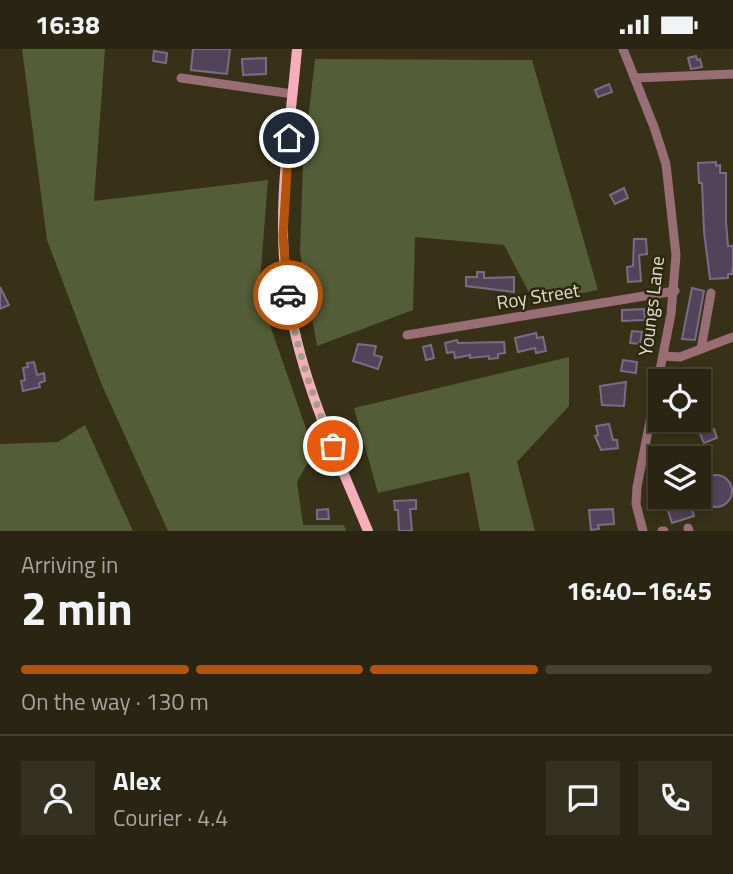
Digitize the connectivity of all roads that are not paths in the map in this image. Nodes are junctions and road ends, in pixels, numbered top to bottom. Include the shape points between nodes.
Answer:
1 (297, 49) edge
2 (623, 49) edge
3 (733, 74) edge
4 (181, 78) dead end
5 (635, 78) junction
6 (293, 94) junction
7 (674, 291) junction
8 (711, 293) dead end
9 (407, 335) dead end
10 (733, 337) edge
11 (701, 349) junction
12 (663, 356) junction
13 (368, 531) edge
14 (643, 531) edge

1 - 6 main road
2 - 5 street, Youngs Lane
3 - 5 street
4 - 6 street
5 - 7 street, Youngs Lane via 666,164 676,255
6 - 13 main road via 283,236 293,328 305,375
7 - 9 street, Roy Street
7 - 12 street, Youngs Lane
8 - 11 street
10 - 11 street
11 - 12 street via 680,357
12 - 14 street, Youngs Lane via 637,487

